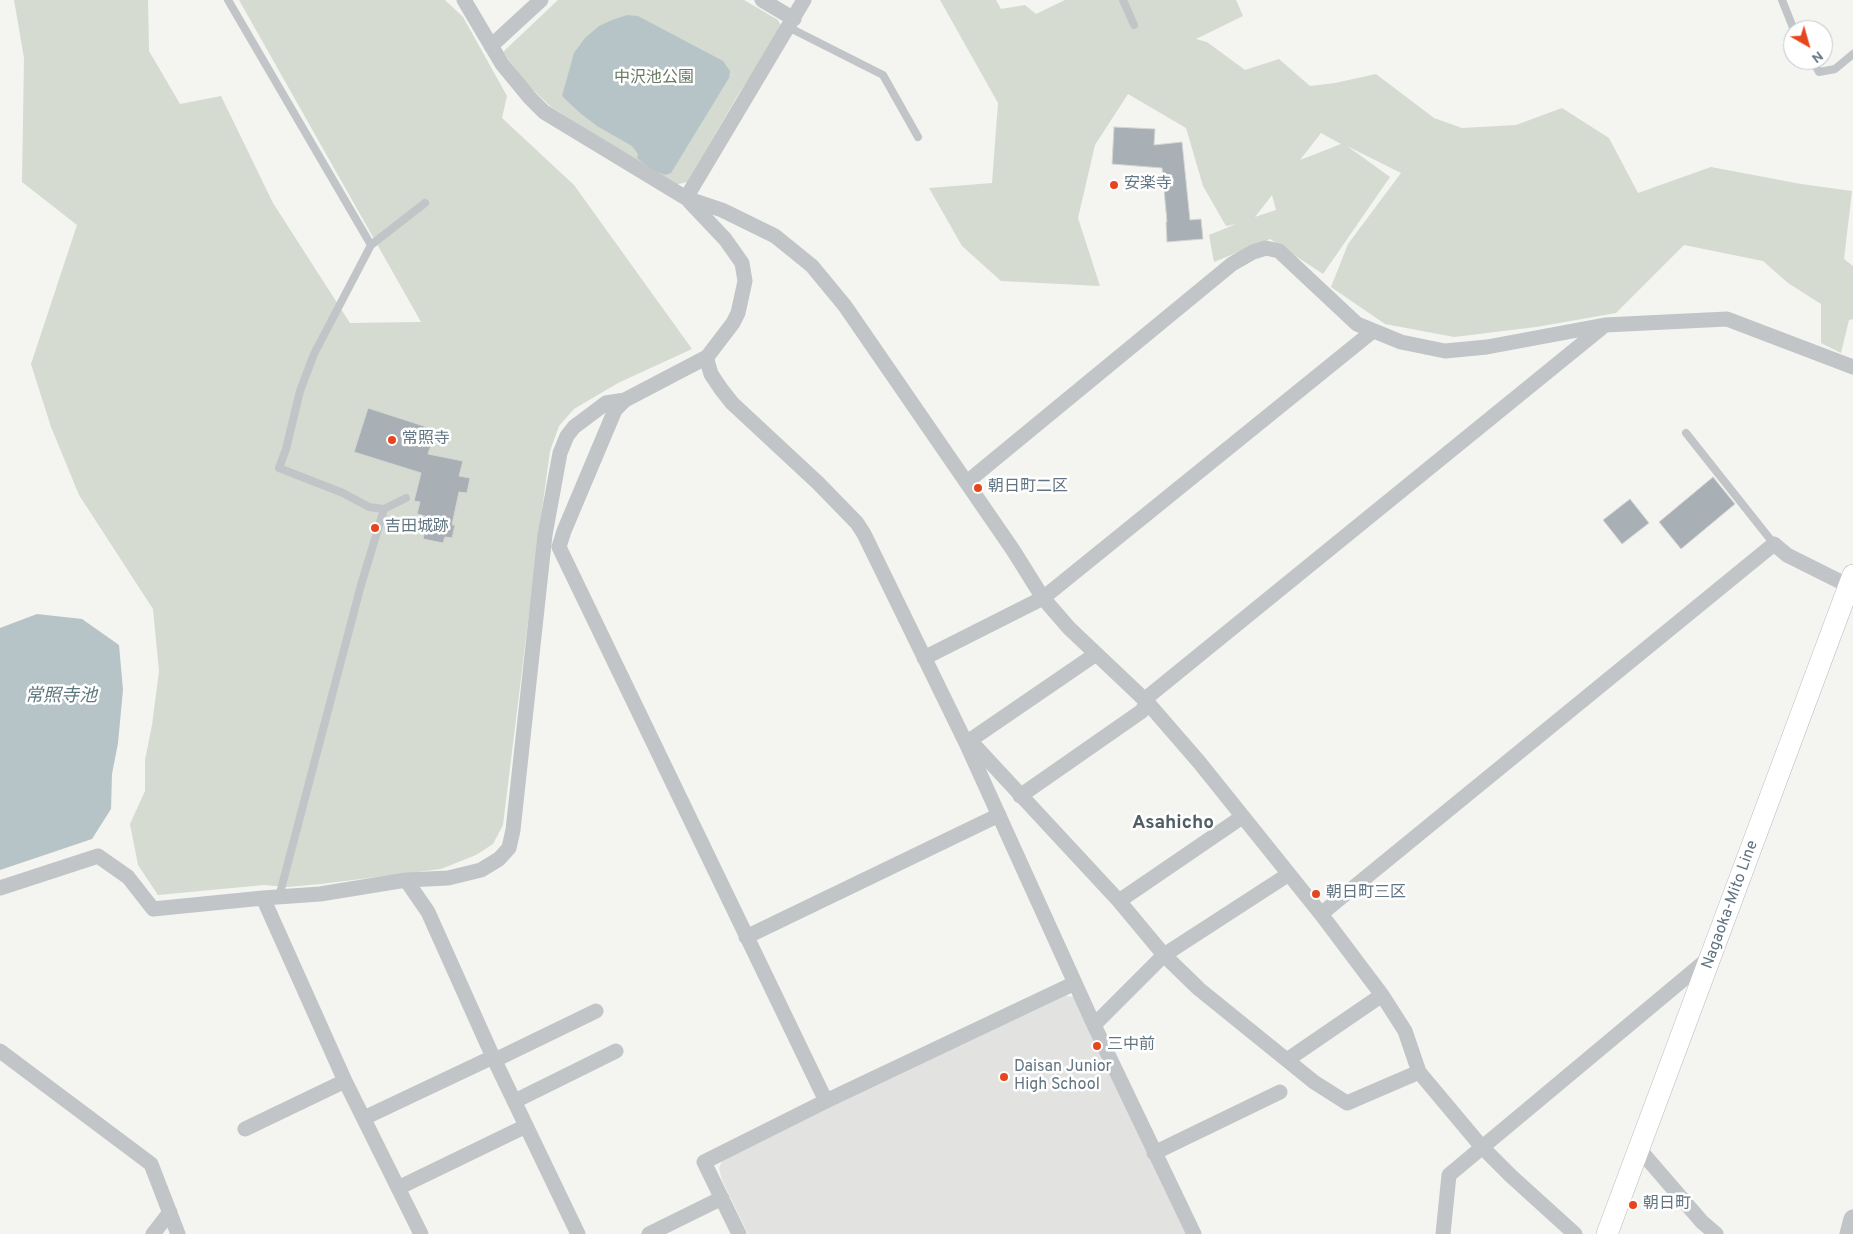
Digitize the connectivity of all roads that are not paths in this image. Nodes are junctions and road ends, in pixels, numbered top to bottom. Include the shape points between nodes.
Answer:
1 (228, 0) edge
2 (464, 0) edge
3 (541, 0) edge
4 (762, 0) edge
5 (804, 0) edge
6 (1123, 0) edge
7 (1782, 0) edge
8 (1790, 20) edge
9 (791, 23) junction
10 (1134, 25) dead end
11 (491, 46) junction
12 (1853, 54) edge
13 (1833, 69) edge
14 (1819, 70) edge
15 (1830, 70) edge
16 (918, 137) dead end
17 (686, 198) junction
18 (425, 204) dead end
19 (371, 245) junction
20 (1605, 325) junction
21 (1373, 331) junction
22 (708, 357) junction
23 (1853, 367) edge
24 (625, 400) junction
25 (1686, 433) dead end
26 (967, 482) junction
27 (406, 498) dead end
28 (384, 509) junction
29 (1774, 544) junction
30 (1851, 580) edge
31 (1043, 598) junction
32 (1096, 654) junction
33 (924, 658) junction
34 (1147, 702) junction
35 (966, 742) junction
36 (1020, 796) junction
37 (999, 815) junction
38 (1242, 817) junction
39 (1289, 874) junction
40 (406, 880) junction
41 (0, 888) edge
42 (271, 898) junction
43 (1119, 901) junction
44 (1320, 914) junction
45 (746, 937) junction
46 (1164, 955) junction
47 (1712, 956) junction
48 (1075, 982) junction
49 (1382, 995) junction
50 (596, 1011) dead end
51 (1094, 1025) junction
52 (616, 1051) dead end
53 (0, 1052) edge
54 (494, 1058) junction
55 (1287, 1060) junction
56 (1419, 1072) junction
57 (346, 1081) junction
58 (1280, 1092) dead end
59 (515, 1101) junction
60 (826, 1101) junction
61 (364, 1118) junction
62 (526, 1126) junction
63 (245, 1129) dead end
64 (1481, 1146) junction
65 (1640, 1148) junction
66 (1154, 1153) junction
67 (398, 1188) junction
68 (722, 1198) junction
69 (170, 1212) junction
70 (1853, 1219) edge
71 (153, 1234) edge
72 (178, 1234) edge
73 (421, 1234) edge
74 (578, 1234) edge
75 (649, 1234) edge
76 (739, 1234) edge
77 (1194, 1234) edge
78 (1443, 1234) edge
79 (1575, 1234) edge
80 (1607, 1234) edge
81 (1716, 1234) edge
82 (1849, 1234) edge

1 - 19 lane
2 - 11 street
3 - 11 street
4 - 9 street
5 - 9 street
6 - 10 lane
7 - 8 lane
9 - 16 lane via 883,76
9 - 17 street
11 - 17 street via 502,64 544,112
12 - 13 lane
14 - 15 lane
17 - 22 street via 725,239 744,271 738,313
17 - 26 street via 722,210 775,236 812,266 845,306
18 - 19 lane
19 - 28 lane via 314,354 300,391 279,468 370,507
20 - 21 street via 1487,347 1445,351 1401,342
20 - 23 street via 1727,319
20 - 34 street via 1150,695
21 - 26 street via 1356,324 1279,251 1266,248 1253,252 1224,270
21 - 31 street
22 - 24 street
22 - 33 street via 711,374 732,403 857,523
24 - 40 street via 606,404 574,427 560,453 545,535 513,830 508,848 499,859 481,870 448,878
24 - 45 street via 615,410 559,547
25 - 29 lane
26 - 31 street
27 - 28 lane
28 - 42 lane
29 - 30 street via 1787,555
29 - 44 street
30 - 47 main road, Nagaoka-Mito Line
31 - 32 street
31 - 33 street
32 - 34 street
32 - 35 street
33 - 35 street
34 - 36 street via 1142,711
34 - 38 street
35 - 36 street via 977,748
35 - 37 street
36 - 43 street
37 - 45 street
37 - 48 street
38 - 39 street
38 - 43 street
39 - 44 street
39 - 46 street
40 - 42 street via 320,894
40 - 54 street via 428,912
41 - 42 street via 98,856 128,877 153,909
42 - 57 street
43 - 46 street
44 - 49 street
45 - 60 street
46 - 51 street
46 - 55 street via 1199,989
47 - 64 street
47 - 65 main road, Nagaoka-Mito Line
48 - 51 street
48 - 60 street
49 - 55 street
49 - 56 street via 1405,1031
50 - 54 street
51 - 66 street
52 - 59 street
53 - 69 street via 151,1164
54 - 59 street
54 - 61 street
55 - 56 street via 1347,1103
56 - 64 street
57 - 61 street
57 - 63 street
58 - 66 street
59 - 62 street
60 - 68 street via 704,1162
61 - 67 street
62 - 67 street
62 - 74 street
64 - 78 street via 1448,1175
64 - 79 street
65 - 80 main road, Nagaoka-Mito Line
65 - 81 street via 1702,1222
66 - 77 street
67 - 73 street
68 - 75 street
68 - 76 street
69 - 71 street
69 - 72 street
70 - 82 street

